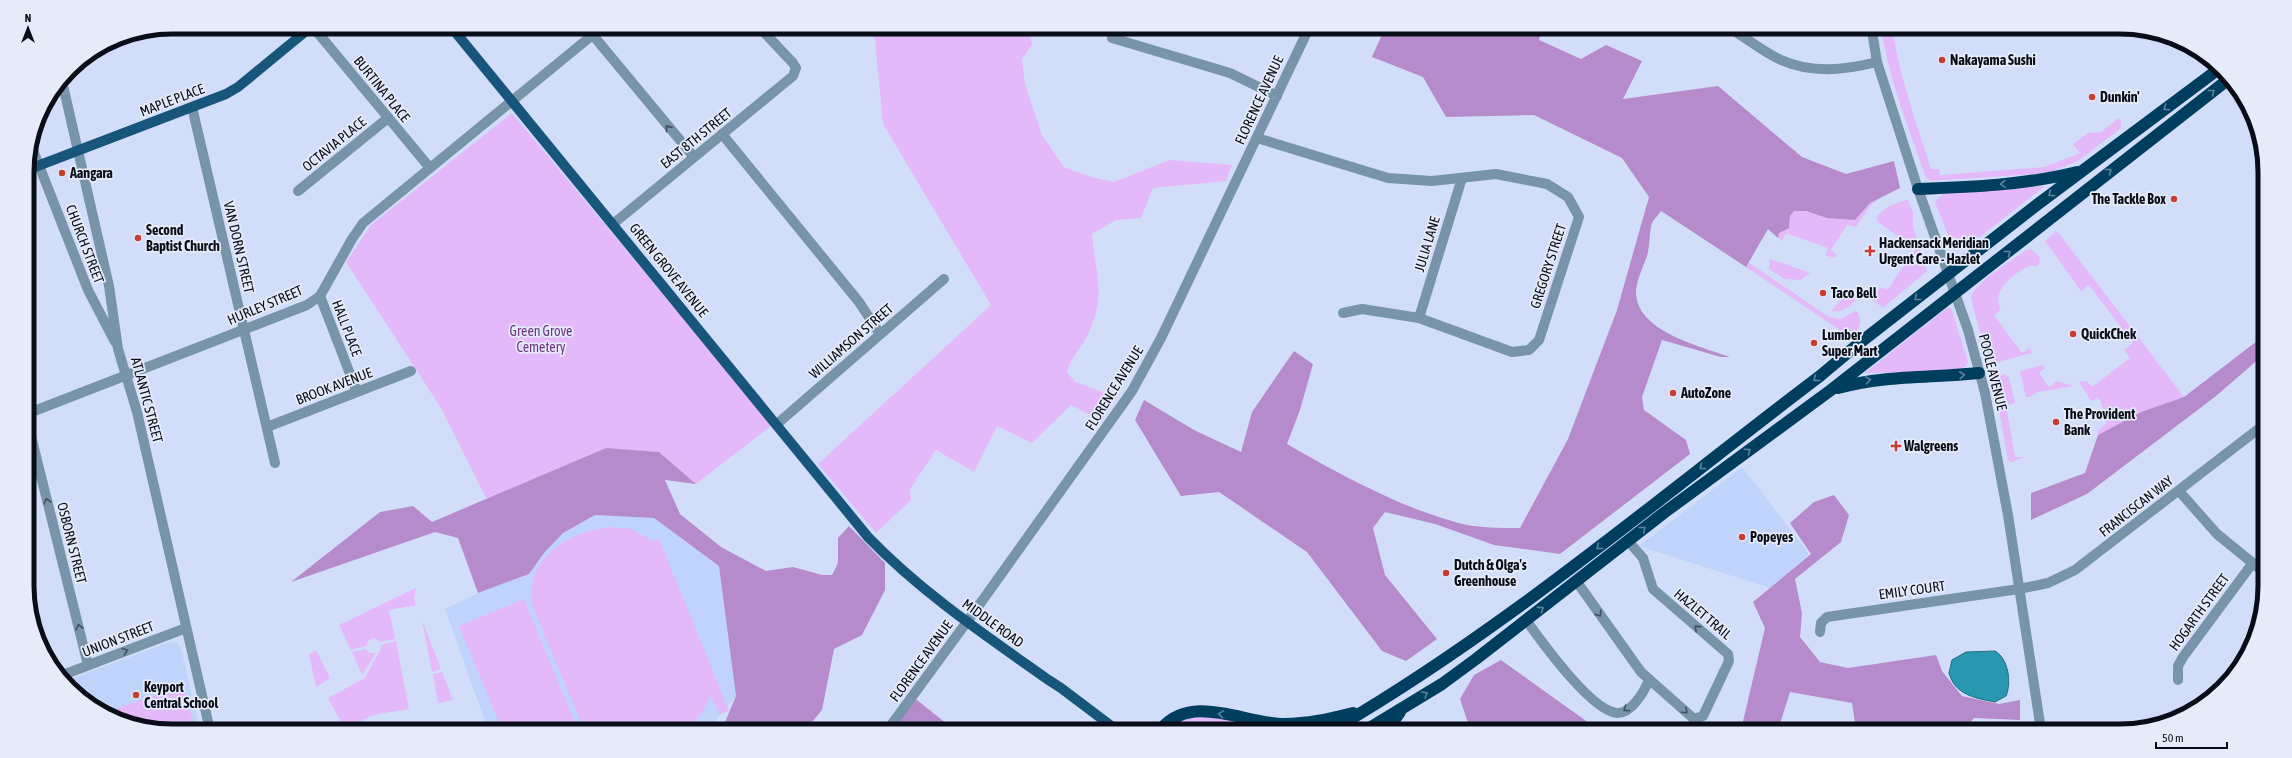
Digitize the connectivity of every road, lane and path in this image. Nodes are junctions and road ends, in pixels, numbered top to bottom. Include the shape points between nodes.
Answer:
1 (303, 34) edge
2 (318, 34) edge
3 (457, 34) edge
4 (588, 34) edge
5 (592, 34) edge
6 (766, 34) edge
7 (1306, 34) edge
8 (1739, 34) edge
9 (1872, 34) edge
10 (1112, 38) dead end
11 (1877, 62) junction
12 (2215, 72) edge
13 (2224, 82) edge
14 (63, 87) edge
15 (1277, 96) junction
16 (512, 101) junction
17 (192, 107) junction
18 (388, 118) junction
19 (722, 134) junction
20 (1257, 138) junction
21 (78, 151) junction
22 (35, 156) edge
23 (694, 157) junction
24 (39, 166) junction
25 (34, 168) edge
26 (430, 168) junction
27 (2082, 171) junction
28 (1462, 178) junction
29 (1918, 189) junction
30 (298, 191) dead end
31 (613, 224) junction
32 (1948, 274) junction
33 (944, 279) dead end
34 (1955, 294) junction
35 (320, 296) junction
36 (1343, 313) dead end
37 (1419, 318) junction
38 (244, 330) junction
39 (880, 334) junction
40 (118, 350) junction
41 (411, 371) dead end
42 (1979, 373) junction
43 (126, 375) junction
44 (1831, 390) junction
45 (357, 392) junction
46 (34, 411) edge
47 (777, 424) junction
48 (267, 427) junction
49 (2258, 430) edge
50 (34, 448) edge
51 (275, 463) dead end
52 (2179, 491) junction
53 (863, 530) joint
54 (1628, 541) junction
55 (2256, 567) edge
56 (1577, 582) junction
57 (2019, 589) junction
58 (1526, 620) junction
59 (967, 621) junction
60 (186, 628) junction
61 (1820, 632) dead end
62 (88, 665) junction
63 (66, 674) edge
64 (1649, 679) junction
65 (2178, 680) dead end
66 (1404, 707) junction
67 (1369, 708) junction
68 (209, 724) edge
69 (892, 724) edge
70 (1109, 724) edge
71 (1167, 724) edge
72 (1282, 724) edge
73 (1282, 724) edge
74 (1342, 724) edge
75 (1376, 724) edge
76 (1392, 724) edge
77 (2041, 724) edge

1 - 17 main road, MAPLE PLACE via 238,87
2 - 18 street, BURTINA PLACE
3 - 16 main road, GREEN GROVE AVENUE
4 - 16 street, HURLEY STREET
23 -> 5 street
6 - 19 street, EAST 8TH STREET via 793,63 796,72
7 - 15 street, FLORENCE AVENUE
8 - 11 street via 1780,60 1802,67 1847,69
9 - 11 street, POOLE AVENUE
10 - 15 street via 1230,73
11 - 29 street, POOLE AVENUE
12 -> 27 highway
34 -> 13 highway via 2038,230 2080,193
14 - 21 street, ATLANTIC STREET
15 - 20 street, FLORENCE AVENUE
16 - 26 street, HURLEY STREET
16 - 31 main road, GREEN GROVE AVENUE
17 - 21 main road, MAPLE PLACE
17 - 38 street, VAN DORN STREET
18 - 26 street, BURTINA PLACE
18 - 30 street, OCTAVIA PLACE
19 - 23 street, EAST 8TH STREET
19 - 39 street via 859,302
20 - 28 street, GREGORY STREET via 1388,178 1432,181
20 - 59 street, FLORENCE AVENUE via 1161,338 1132,391
21 - 24 main road, MAPLE PLACE
21 - 40 street, ATLANTIC STREET via 109,286
22 - 24 street, CHURCH STREET
23 - 31 street, EAST 8TH STREET
24 - 25 main road, MAPLE PLACE
24 - 40 street, CHURCH STREET via 88,290
26 - 35 street, HURLEY STREET via 363,223
27 -> 29 highway via 2045,180
27 -> 32 highway
28 - 37 street, JULIA LANE
28 - 37 street, GREGORY STREET via 1496,174 1547,184 1568,198 1579,217 1539,340 1529,350 1512,352
29 - 32 street, POOLE AVENUE
31 - 47 main road, GREEN GROVE AVENUE
32 - 34 street, POOLE AVENUE
32 -> 67 highway via 1549,585 1470,643
33 - 39 street, WILLIAMSON STREET
34 - 42 street, POOLE AVENUE
34 - 44 highway
35 - 38 street, HURLEY STREET via 306,306
35 - 45 street, HALL PLACE
36 - 37 street, GREGORY STREET via 1362,309
38 - 43 street, HURLEY STREET
38 - 48 street, VAN DORN STREET
39 - 47 street, WILLIAMSON STREET
40 - 43 street, ATLANTIC STREET
41 - 45 street, BROOK AVENUE
44 -> 42 highway via 1877,379
42 - 57 street, POOLE AVENUE via 1992,424
43 - 46 street, HURLEY STREET
43 - 60 street, ATLANTIC STREET via 137,412
54 -> 44 highway
45 - 48 street, BROOK AVENUE
47 - 53 main road, GREEN GROVE AVENUE
48 - 51 street, VAN DORN STREET
49 - 52 street, FRANCISCAN WAY
62 -> 50 street, OSBORN STREET
52 - 55 street via 2216,534
52 - 57 street, FRANCISCAN WAY via 2075,570 2048,583
53 - 59 main road, MIDDLE ROAD via 907,576
54 - 56 highway
64 -> 54 street, HAZLET TRAIL via 1694,719 1703,716 1729,658 1728,654 1653,589 1643,558
55 - 65 street, HOGARTH STREET via 2183,656 2178,666
58 -> 56 highway
56 -> 64 street, HAZLET TRAIL via 1620,645
57 - 61 street, EMILY COURT via 1827,617 1821,623
57 - 77 street, POOLE AVENUE
64 -> 58 street via 1644,693 1623,712 1615,713 1602,708 1572,678
66 -> 58 highway via 1442,684
59 - 69 street, FLORENCE AVENUE
59 - 70 main road, MIDDLE ROAD
62 -> 60 street, UNION STREET
60 - 68 street, ATLANTIC STREET
62 - 63 street, UNION STREET
66 - 75 highway
66 - 76 highway
67 -> 72 highway via 1317,722
67 - 74 highway
73 -> 71 highway via 1199,711 1177,716

